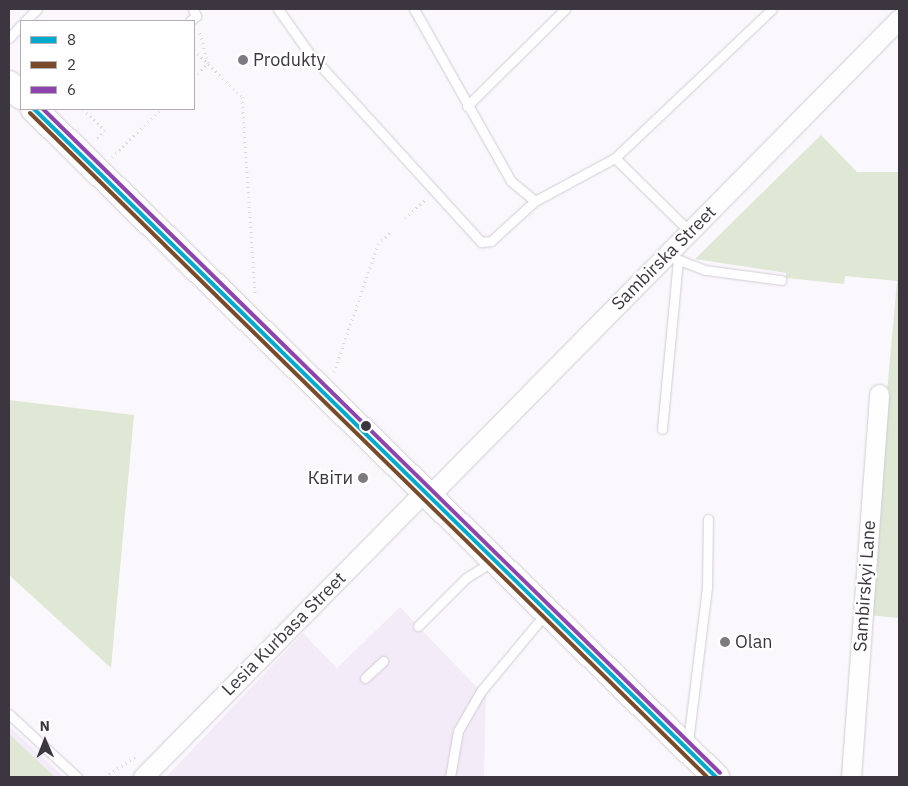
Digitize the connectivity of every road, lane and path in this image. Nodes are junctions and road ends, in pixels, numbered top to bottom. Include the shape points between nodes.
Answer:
1 (37, 9) edge
2 (278, 9) edge
3 (415, 9) edge
4 (565, 9) edge
5 (772, 9) edge
6 (899, 19) edge
7 (26, 20) edge
8 (195, 21) edge
9 (20, 26) edge
10 (9, 38) edge
11 (195, 51) edge
12 (208, 63) junction
13 (195, 76) edge
14 (9, 84) edge
15 (20, 95) edge
16 (467, 106) junction
17 (35, 110) edge
18 (84, 110) edge
19 (160, 110) edge
20 (91, 144) dead end
21 (615, 158) junction
22 (108, 161) dead end
23 (434, 191) junction
24 (534, 201) junction
25 (405, 218) dead end
26 (392, 231) dead end
27 (690, 232) junction
28 (673, 257) junction
29 (781, 280) dead end
30 (256, 306) dead end
31 (331, 379) dead end
32 (879, 394) dead end
33 (662, 428) dead end
34 (427, 494) junction
35 (708, 519) dead end
36 (494, 560) junction
37 (547, 612) junction
38 (418, 626) dead end
39 (383, 661) dead end
40 (366, 678) dead end
41 (9, 714) edge
42 (687, 749) junction
43 (77, 777) edge
44 (143, 777) edge
45 (450, 777) edge
46 (716, 777) edge
47 (851, 777) edge

1 - 7 lane
2 - 23 lane via 309,54
3 - 16 lane
4 - 16 lane
5 - 21 lane
6 - 27 street, Sambirska Street
8 - 12 path
9 - 10 lane
11 - 12 path
12 - 13 path
12 - 30 path via 242,97
14 - 15 main road
16 - 24 lane via 511,181
17 - 34 main road
18 - 20 path via 105,130
19 - 22 path
21 - 24 lane
21 - 27 lane
23 - 24 lane via 484,243
23 - 25 path
26 - 31 path via 378,244
27 - 28 street, Sambirska Street
28 - 29 lane via 705,270
28 - 33 lane
28 - 34 street, Sambirska Street
32 - 47 street, Sambirskyi Lane
34 - 36 main road
34 - 44 street, Lesia Kurbasa Street
35 - 42 lane via 706,588
36 - 37 main road
36 - 38 lane via 466,578
37 - 42 main road
37 - 45 lane via 458,731
39 - 40 lane
41 - 43 lane
42 - 46 main road

